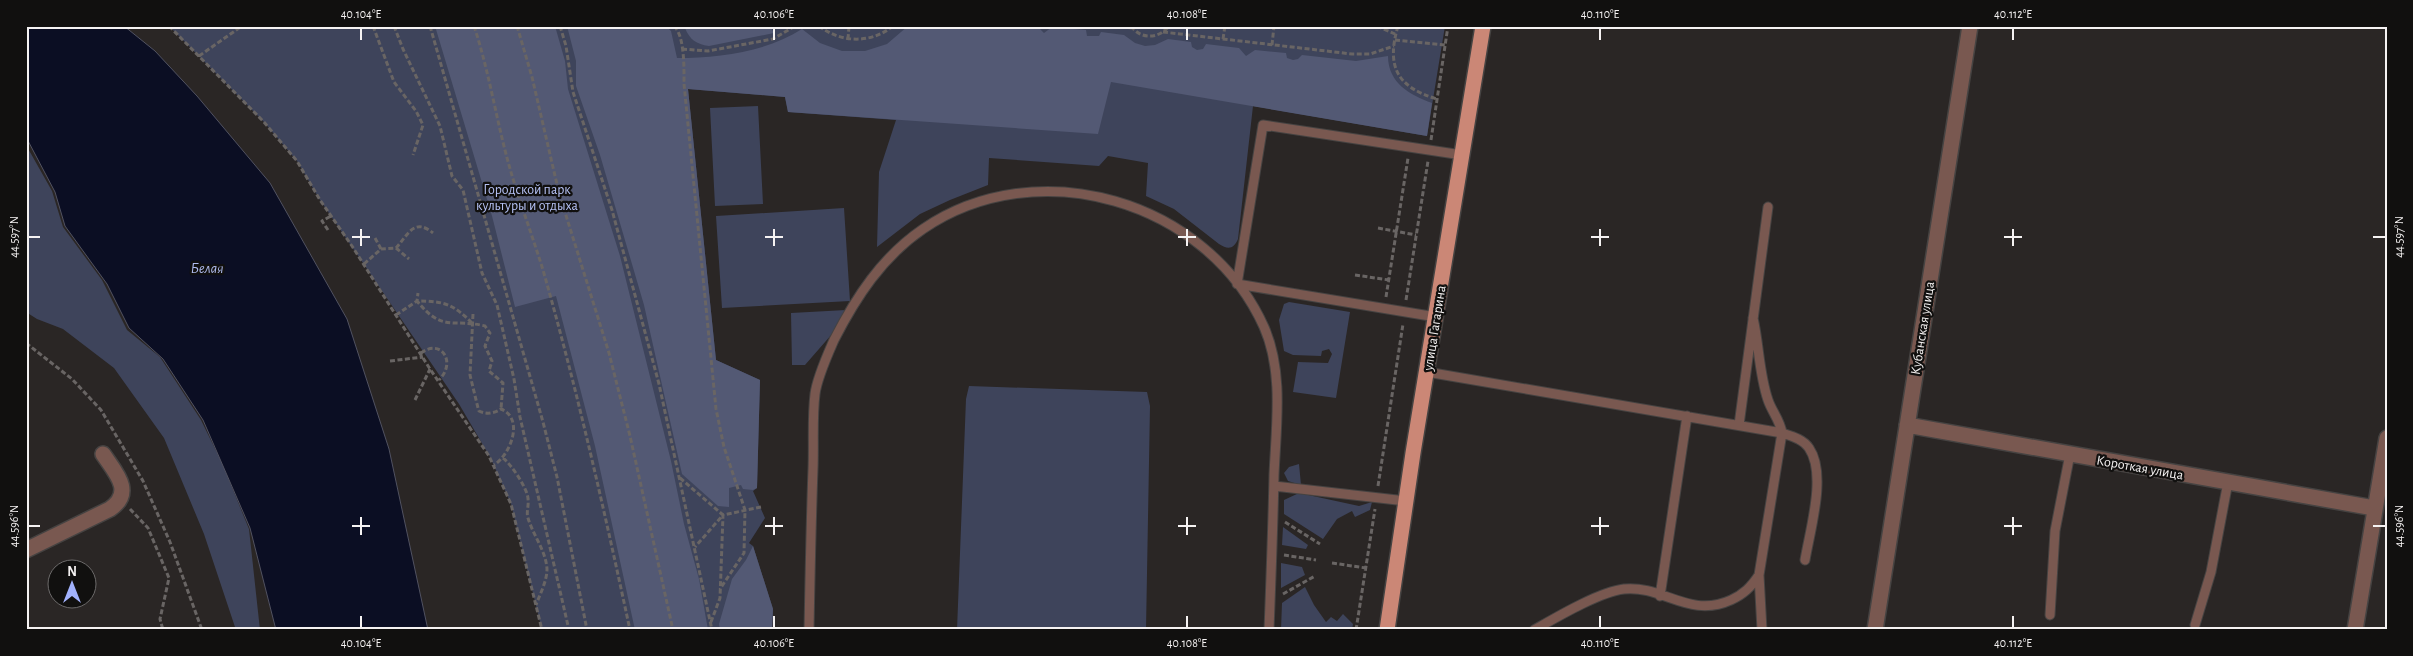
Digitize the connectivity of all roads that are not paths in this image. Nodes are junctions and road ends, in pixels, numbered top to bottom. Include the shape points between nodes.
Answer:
1 (1483, 26) edge
2 (1970, 26) edge
3 (1462, 155) junction
4 (1768, 207) dead end
5 (1237, 284) junction
6 (1436, 317) junction
7 (1753, 318) junction
8 (1427, 372) junction
9 (1687, 416) junction
10 (1739, 425) junction
11 (1907, 425) junction
12 (1782, 433) junction
13 (2387, 438) edge
14 (103, 454) dead end
15 (2070, 454) junction
16 (2228, 482) junction
17 (1274, 486) junction
18 (1406, 501) junction
19 (2374, 508) junction
20 (26, 550) edge
21 (1805, 560) dead end
22 (1759, 575) junction
23 (1660, 596) junction
24 (2050, 615) dead end
25 (2195, 625) dead end
26 (809, 629) edge
27 (1269, 630) edge
28 (1387, 630) edge
29 (1534, 630) edge
30 (1762, 630) edge
31 (1875, 630) edge
32 (2355, 630) edge

1 - 3 main road, улица Гагарина
2 - 11 street, Кубанская улица
3 - 5 lane via 1262,125
3 - 6 main road, улица Гагарина
4 - 7 lane
5 - 6 lane
5 - 17 lane via 1264,328 1272,355 1277,394
5 - 26 lane via 1208,251 1183,230 1127,205 1096,196 1060,192 997,196 948,215 906,242 861,292 833,342 815,392
6 - 8 main road, улица Гагарина
7 - 10 lane
7 - 12 lane via 1764,386
8 - 9 lane
8 - 18 main road, улица Гагарина
9 - 10 lane
9 - 23 lane
10 - 12 lane
11 - 15 street, Короткая улица
11 - 31 street, Кубанская улица
12 - 21 lane via 1808,446 1817,471
12 - 22 lane
13 - 19 street
14 - 20 street via 123,488 122,498 117,504
15 - 16 street, Короткая улица
15 - 24 lane via 2055,531
16 - 19 street, Короткая улица
16 - 25 lane via 2211,572
17 - 18 lane
17 - 27 lane
18 - 28 main road, улица Гагарина
19 - 32 street
22 - 23 lane via 1751,588 1723,604 1706,607 1688,605
22 - 30 lane
23 - 29 lane via 1625,589 1606,594

